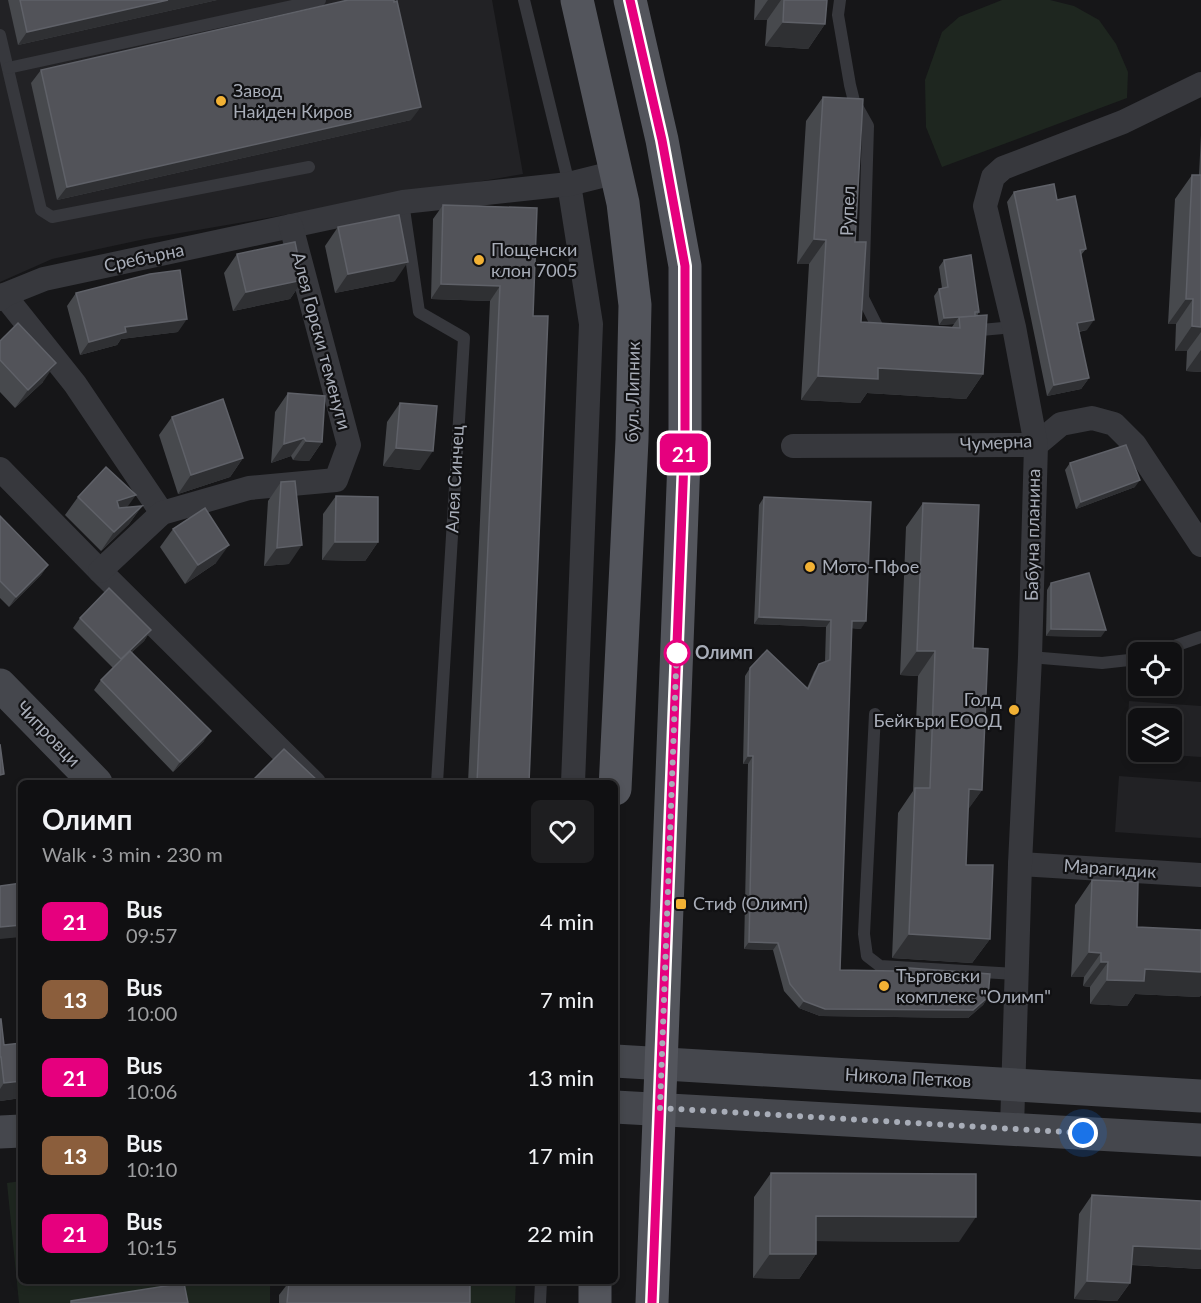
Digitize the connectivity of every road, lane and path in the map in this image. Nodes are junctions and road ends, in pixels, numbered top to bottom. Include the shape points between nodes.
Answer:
1 (320, 0) edge
2 (524, 0) edge
3 (577, 0) edge
4 (630, 0) edge
5 (840, 0) edge
6 (0, 35) edge
7 (8, 68) junction
8 (1201, 84) edge
9 (309, 167) dead end
10 (617, 172) junction
11 (569, 184) junction
12 (403, 202) junction
13 (291, 226) junction
14 (2, 297) edge
15 (1014, 327) junction
16 (957, 332) edge
17 (901, 337) edge
18 (1036, 445) junction
19 (793, 446) dead end
20 (0, 469) edge
21 (162, 513) junction
22 (1201, 545) edge
23 (100, 571) junction
24 (1201, 637) edge
25 (1182, 643) edge
26 (1030, 657) junction
27 (1128, 660) edge
28 (0, 685) edge
29 (875, 714) dead end
30 (93, 780) edge
31 (311, 780) edge
32 (437, 780) edge
33 (573, 780) edge
34 (615, 780) edge
35 (1020, 864) junction
36 (1201, 875) edge
37 (1016, 974) junction
38 (618, 1062) edge
39 (661, 1065) junction
40 (1013, 1084) junction
41 (1201, 1096) edge
42 (618, 1107) edge
43 (660, 1108) junction
44 (1012, 1128) junction
45 (18, 1131) edge
46 (0, 1132) edge
47 (1201, 1140) edge
48 (541, 1284) edge
49 (595, 1284) edge
50 (540, 1303) edge
51 (595, 1303) edge
52 (652, 1303) edge

1 - 7 lane
2 - 11 lane
3 - 10 main road, бул. Липник
4 - 39 main road via 685,266 685,433
5 - 17 lane, Рупел via 838,15 854,101 868,126 863,298 879,330
6 - 7 lane
7 - 9 lane via 41,210 52,217
8 - 15 street, Бабуна планина via 1123,122 1002,168 993,177 985,206
10 - 11 street, Сребърна
10 - 34 main road, бул. Липник via 635,305 632,452
11 - 12 street, Сребърна
11 - 33 street via 591,324
12 - 13 street, Сребърна
12 - 32 lane, Алея Синчец via 419,312 464,339
13 - 14 street, Сребърна via 44,279
13 - 21 street, Алея Горски теменуги via 349,445 336,480 249,488
14 - 21 street via 75,384
15 - 16 lane
15 - 18 street, Бабуна планина
18 - 19 street, Чумерна
18 - 22 street, Чумерна via 1061,424 1092,417 1114,424 1135,445
18 - 26 street, Бабуна планина
20 - 23 street
21 - 23 street, Алея Горски теменуги
23 - 31 street
24 - 25 lane
26 - 27 lane via 1102,663
26 - 35 street, Бабуна планина
28 - 30 main road, Чипровци
29 - 37 lane via 864,934 867,956 880,966
35 - 36 street, Марагидик
35 - 37 street, Бабуна планина
37 - 40 street, Бабуна планина
38 - 39 main road, Никола Петков
39 - 40 main road, Никола Петков
39 - 43 main road
40 - 41 main road, Никола Петков
40 - 44 street, Бабуна планина
42 - 43 main road
43 - 44 main road
43 - 52 main road
44 - 47 main road
45 - 46 main road
48 - 50 lane
49 - 51 main road

